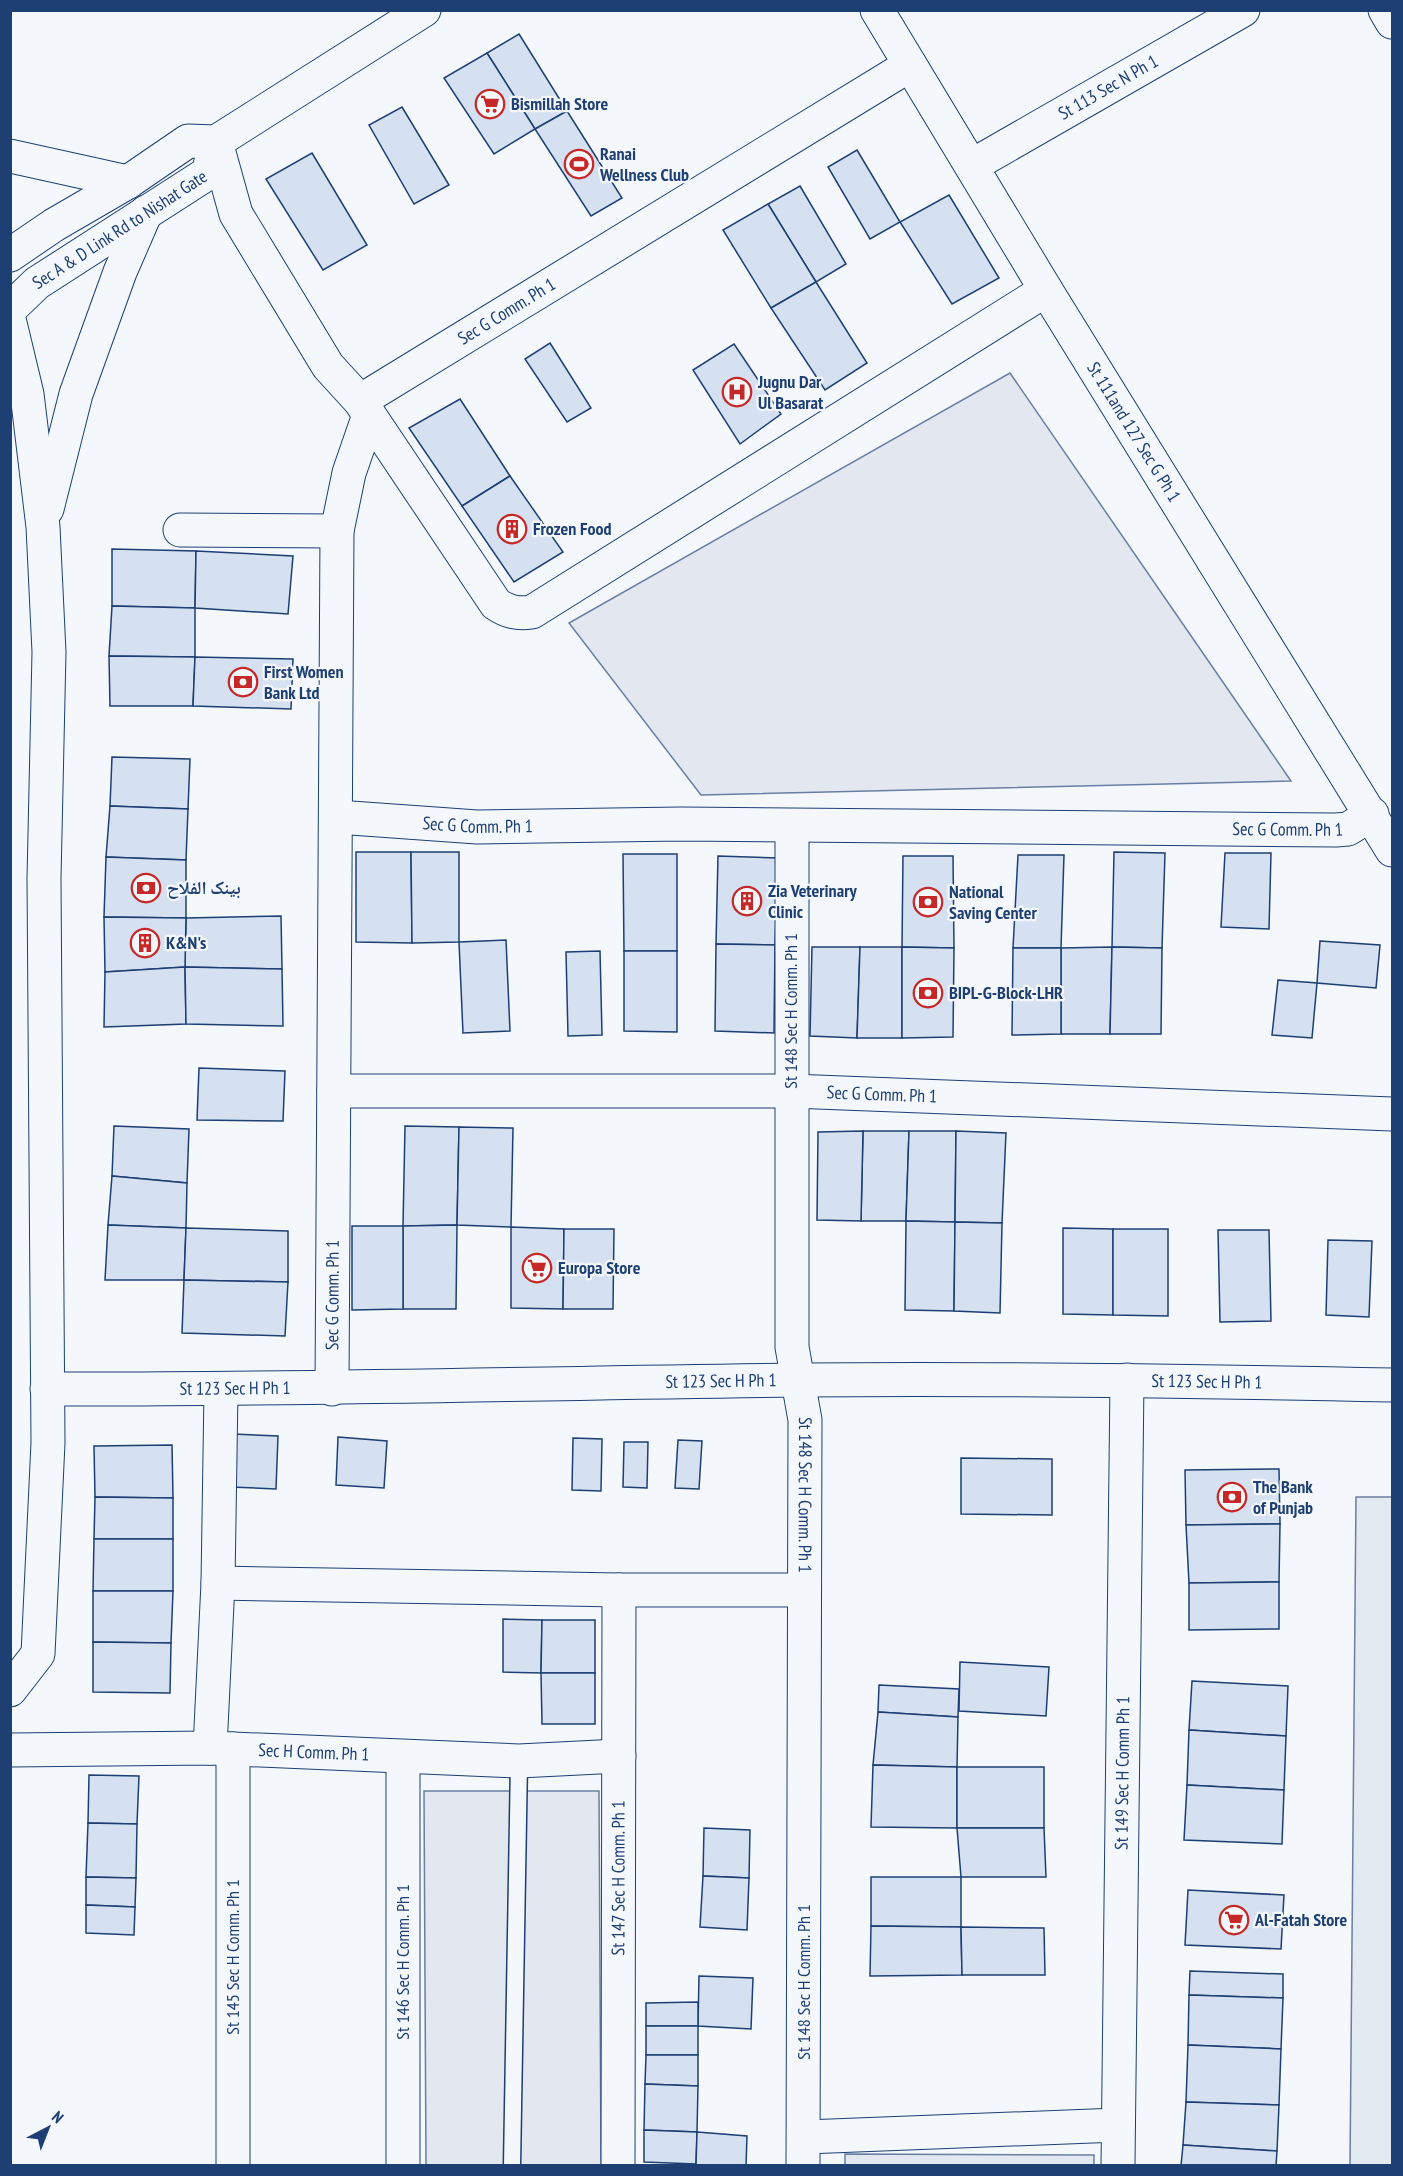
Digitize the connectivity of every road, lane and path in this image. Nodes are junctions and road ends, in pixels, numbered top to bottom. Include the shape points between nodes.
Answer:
1 (424, 10) edge
2 (877, 10) edge
3 (1243, 10) edge
4 (1385, 10) edge
5 (1392, 22) edge
6 (910, 64) junction
7 (216, 142) junction
8 (10, 156) edge
9 (973, 165) junction
10 (128, 182) junction
11 (146, 212) junction
12 (10, 255) edge
13 (1046, 290) junction
14 (10, 309) edge
15 (10, 323) edge
16 (365, 408) junction
17 (22, 439) edge
18 (43, 527) junction
19 (180, 530) dead end
20 (337, 531) junction
21 (1372, 814) junction
22 (337, 817) junction
23 (792, 827) junction
24 (1392, 849) edge
25 (334, 1091) junction
26 (791, 1091) junction
27 (1392, 1114) edge
28 (798, 1380) junction
29 (1127, 1380) junction
30 (1392, 1385) edge
31 (47, 1389) junction
32 (332, 1389) junction
33 (221, 1390) junction
34 (218, 1583) junction
35 (619, 1590) junction
36 (804, 1590) junction
37 (10, 1690) edge
38 (222, 1748) junction
39 (10, 1750) edge
40 (619, 1756) junction
41 (403, 1758) junction
42 (519, 1761) junction
43 (1119, 2125) junction
44 (804, 2151) edge
45 (233, 2166) edge
46 (403, 2166) edge
47 (512, 2166) edge
48 (618, 2166) edge
49 (1118, 2166) edge

1 - 7 street
2 - 6 street, St 111and 127 Sec G Ph 1
3 - 9 street, St 113 Sec N Ph 1
4 - 5 street
6 - 9 street, St 111and 127 Sec G Ph 1
6 - 16 street, Sec G Comm. Ph 1
7 - 10 street, Sec A & D Link Rd to Nishat Gate via 188,141
7 - 11 street, Sec A & D Link Rd to Nishat Gate via 208,173
7 - 16 street via 236,214 328,366
8 - 10 street
9 - 13 street, St 111and 127 Sec G Ph 1
10 - 12 street, Sec A & D Link Rd to Nishat Gate
11 - 14 street, Sec A & D Link Rd to Nishat Gate via 37,283
11 - 18 street via 76,394
13 - 16 street via 532,612 507,612 496,604
13 - 21 street, St 111and 127 Sec G Ph 1
15 - 17 street via 27,394
16 - 20 street, Sec G Comm. Ph 1
17 - 18 street
18 - 31 street via 49,652 44,879
19 - 20 street
20 - 22 street, Sec G Comm. Ph 1
21 - 23 street, Sec G Comm. Ph 1 via 1348,829 1336,830
21 - 24 street, St 111and 127 Sec G Ph 1
22 - 23 street, Sec G Comm. Ph 1 via 477,827 681,824
22 - 25 street, Sec G Comm. Ph 1
23 - 26 street, St 148 Sec H Comm. Ph 1
25 - 26 street, Sec G Comm. Ph 1
25 - 32 street, Sec G Comm. Ph 1
26 - 27 street, Sec G Comm. Ph 1
26 - 28 street, St 148 Sec H Comm. Ph 1 via 792,1347
28 - 29 street, St 123 Sec H Ph 1
28 - 32 street, St 123 Sec H Ph 1
28 - 36 street, St 148 Sec H Comm. Ph 1 via 805,1420
29 - 30 street, St 123 Sec H Ph 1
29 - 43 street, St 149 Sec H Comm Ph 1
31 - 33 street, St 123 Sec H Ph 1
31 - 37 street via 38,1654
32 - 33 street, St 123 Sec H Ph 1
33 - 34 street, St 145 Sec H Comm. Ph 1
34 - 35 street
34 - 38 street, St 145 Sec H Comm. Ph 1
35 - 36 street
35 - 40 street, St 147 Sec H Comm. Ph 1
36 - 44 street, St 148 Sec H Comm. Ph 1
38 - 39 street, Sec H Comm. Ph 1
38 - 41 street, Sec H Comm. Ph 1
38 - 45 street, St 145 Sec H Comm. Ph 1
40 - 42 street, Sec H Comm. Ph 1
40 - 48 street, St 147 Sec H Comm. Ph 1
41 - 42 street, Sec H Comm. Ph 1
41 - 46 street, St 146 Sec H Comm. Ph 1
42 - 47 lane
43 - 44 street
43 - 49 street, St 149 Sec H Comm Ph 1

